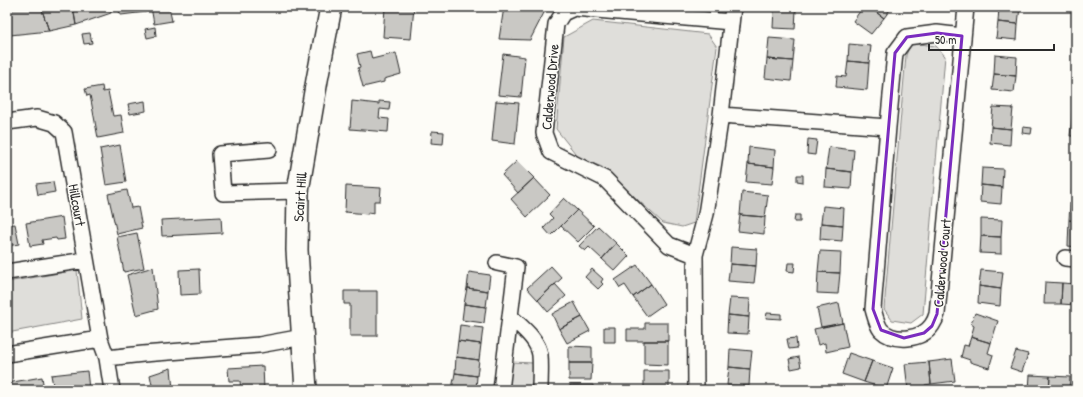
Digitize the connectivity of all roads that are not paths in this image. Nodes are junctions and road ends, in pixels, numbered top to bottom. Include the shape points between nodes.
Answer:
1 (331, 7) edge
2 (966, 7) edge
3 (732, 14) edge
4 (962, 36) junction
5 (721, 115) junction
6 (7, 122) edge
7 (888, 127) junction
8 (269, 150) dead end
9 (298, 191) junction
10 (694, 255) junction
11 (86, 260) junction
12 (497, 263) dead end
13 (7, 272) edge
14 (510, 316) junction
15 (303, 337) junction
16 (100, 339) junction
17 (7, 354) edge
18 (107, 358) junction
19 (112, 390) edge
20 (306, 390) edge
21 (502, 390) edge
22 (540, 390) edge
23 (696, 390) edge

1 - 9 street, Scairt Hill
2 - 4 street, Calderwood Court
3 - 5 street, Calderwood Drive
3 - 10 street, Calderwood Drive via 574,8 563,13 556,24 544,133 551,152 605,179 669,244
4 - 7 street, Calderwood Court via 937,33 907,37 895,53
4 - 7 street, Calderwood Court via 937,314 932,326 924,333 904,338 892,336 882,330 873,310
5 - 7 street
5 - 10 street, Calderwood Drive via 706,214
6 - 11 street, Hillcourt via 36,118 54,123 64,132
8 - 9 street via 220,154 223,193
9 - 15 street, Scairt Hill via 297,250
10 - 23 street, Calderwood Drive
11 - 13 street
11 - 16 street, Hillcourt
12 - 14 street via 516,267
14 - 21 street
14 - 22 street via 536,343 540,354
15 - 18 street via 258,345
15 - 20 street, Scairt Hill
16 - 17 street
16 - 18 street, Hillcourt
18 - 19 street, Hillcourt

